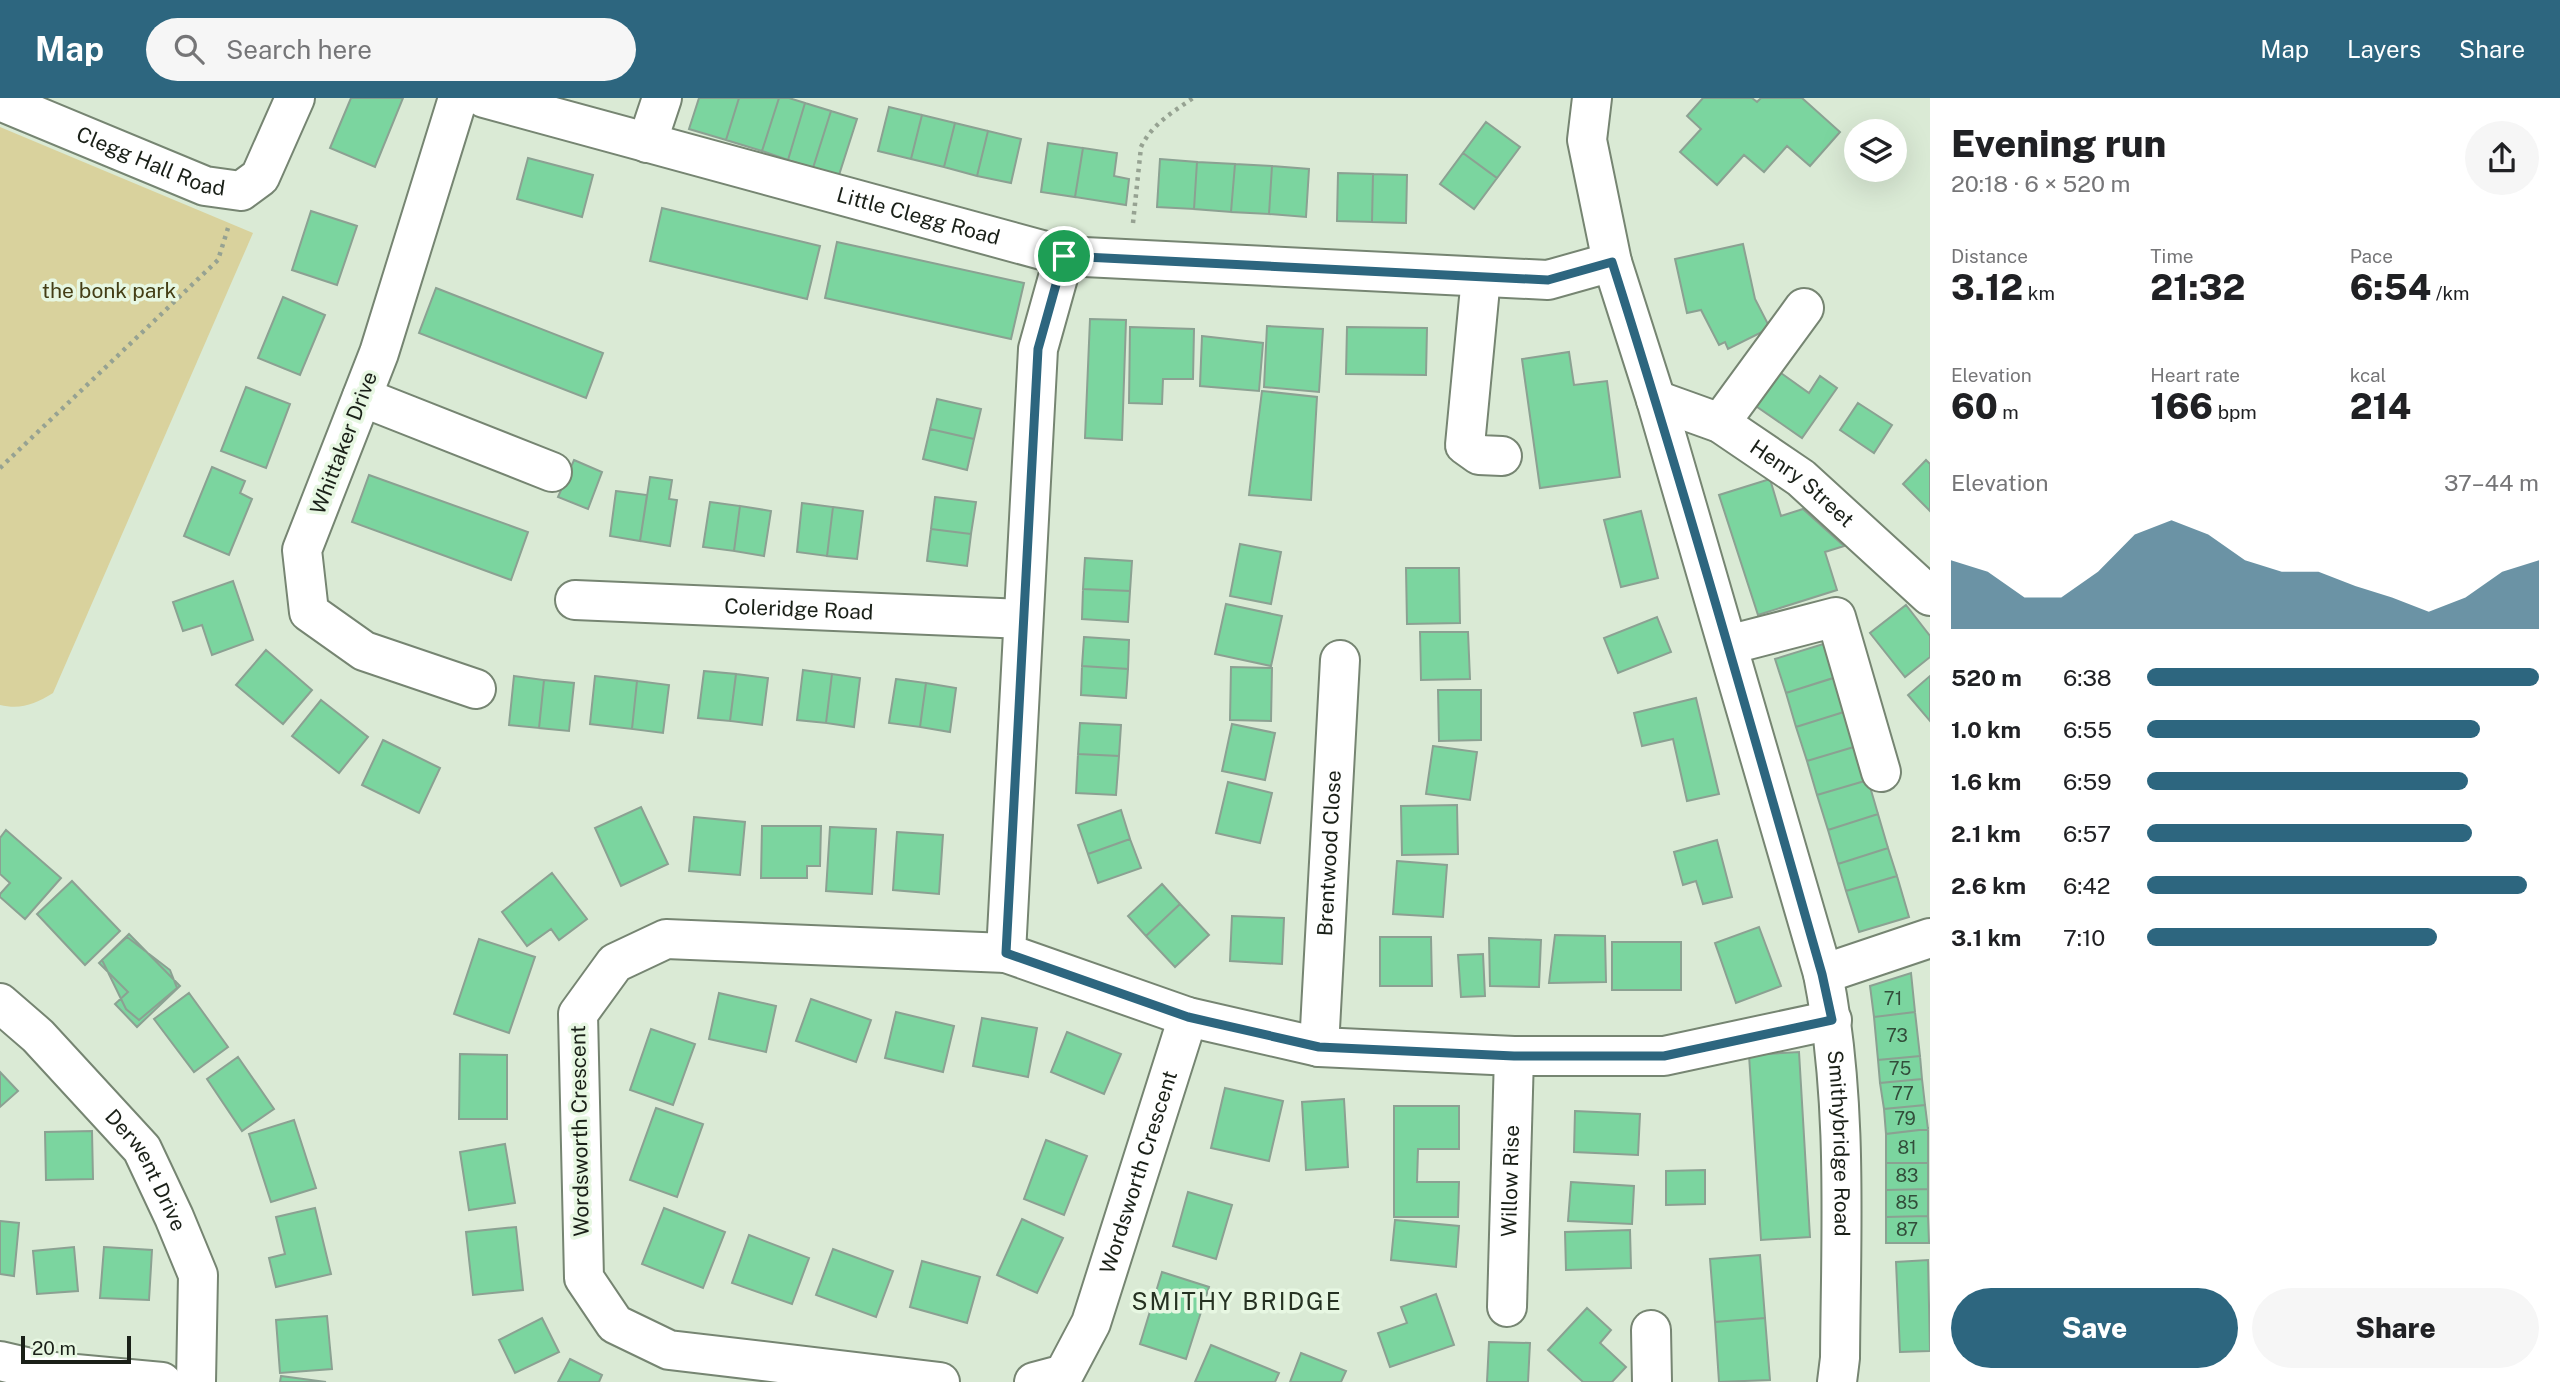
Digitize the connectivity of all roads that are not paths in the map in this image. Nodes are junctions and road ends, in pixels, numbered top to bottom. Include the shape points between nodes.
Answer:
1 (295, 98) edge
2 (458, 98) edge
3 (484, 98) edge
4 (662, 98) edge
5 (1592, 98) edge
6 (0, 101) edge
7 (647, 143) junction
8 (1064, 256) junction
9 (1612, 262) junction
10 (1481, 277) junction
11 (1804, 308) dead end
12 (362, 397) junction
13 (1656, 400) junction
14 (1720, 423) junction
15 (1502, 456) dead end
16 (552, 472) dead end
17 (1930, 596) edge
18 (575, 600) dead end
19 (1023, 619) junction
20 (1728, 645) junction
21 (1340, 660) dead end
22 (476, 689) dead end
23 (1881, 772) dead end
24 (1930, 938) edge
25 (1006, 953) junction
26 (1822, 974) junction
27 (0, 1003) edge
28 (1188, 1017) junction
29 (1832, 1020) junction
30 (1319, 1047) junction
31 (1514, 1056) junction
32 (1507, 1307) dead end
33 (1651, 1330) dead end
34 (0, 1360) edge
35 (1056, 1379) edge
36 (162, 1382) edge
37 (196, 1382) edge
38 (940, 1382) edge
39 (1651, 1382) edge
40 (1838, 1382) edge

1 - 6 street, Clegg Hall Road via 260,177 241,191 205,186
2 - 12 street, Whittaker Drive
3 - 7 street, Little Clegg Road
4 - 7 street
5 - 9 street, Smithybridge Road via 1587,140
7 - 8 street, Little Clegg Road
8 - 10 street, Little Clegg Road
8 - 19 street via 1038,349
9 - 10 street, Little Clegg Road via 1548,280
9 - 13 street, Smithybridge Road
10 - 15 street via 1465,445 1479,455
11 - 14 street
12 - 16 street
12 - 22 street, Whittaker Drive via 302,550 309,612 364,651
13 - 14 street, Henry Street
13 - 20 street, Smithybridge Road
14 - 17 street, Henry Street via 1801,478
18 - 19 street, Coleridge Road
19 - 25 street
20 - 23 street via 1836,617
20 - 26 street, Smithybridge Road
21 - 30 street, Brentwood Close
24 - 26 street
25 - 28 street, Wordsworth Crescent
25 - 38 street, Wordsworth Crescent via 666,939 615,963 578,1014 584,1278 615,1324 669,1350
26 - 29 street, Smithybridge Road
27 - 37 street, Derwent Drive via 38,1035 142,1149 198,1275
28 - 30 street, Wordsworth Crescent
28 - 35 street, Wordsworth Crescent via 1091,1323
29 - 31 street, Wordsworth Crescent via 1664,1056
29 - 40 street, Smithybridge Road via 1842,1156
30 - 31 street, Wordsworth Crescent
31 - 32 street, Willow Rise
33 - 39 street
34 - 36 street via 43,1371

